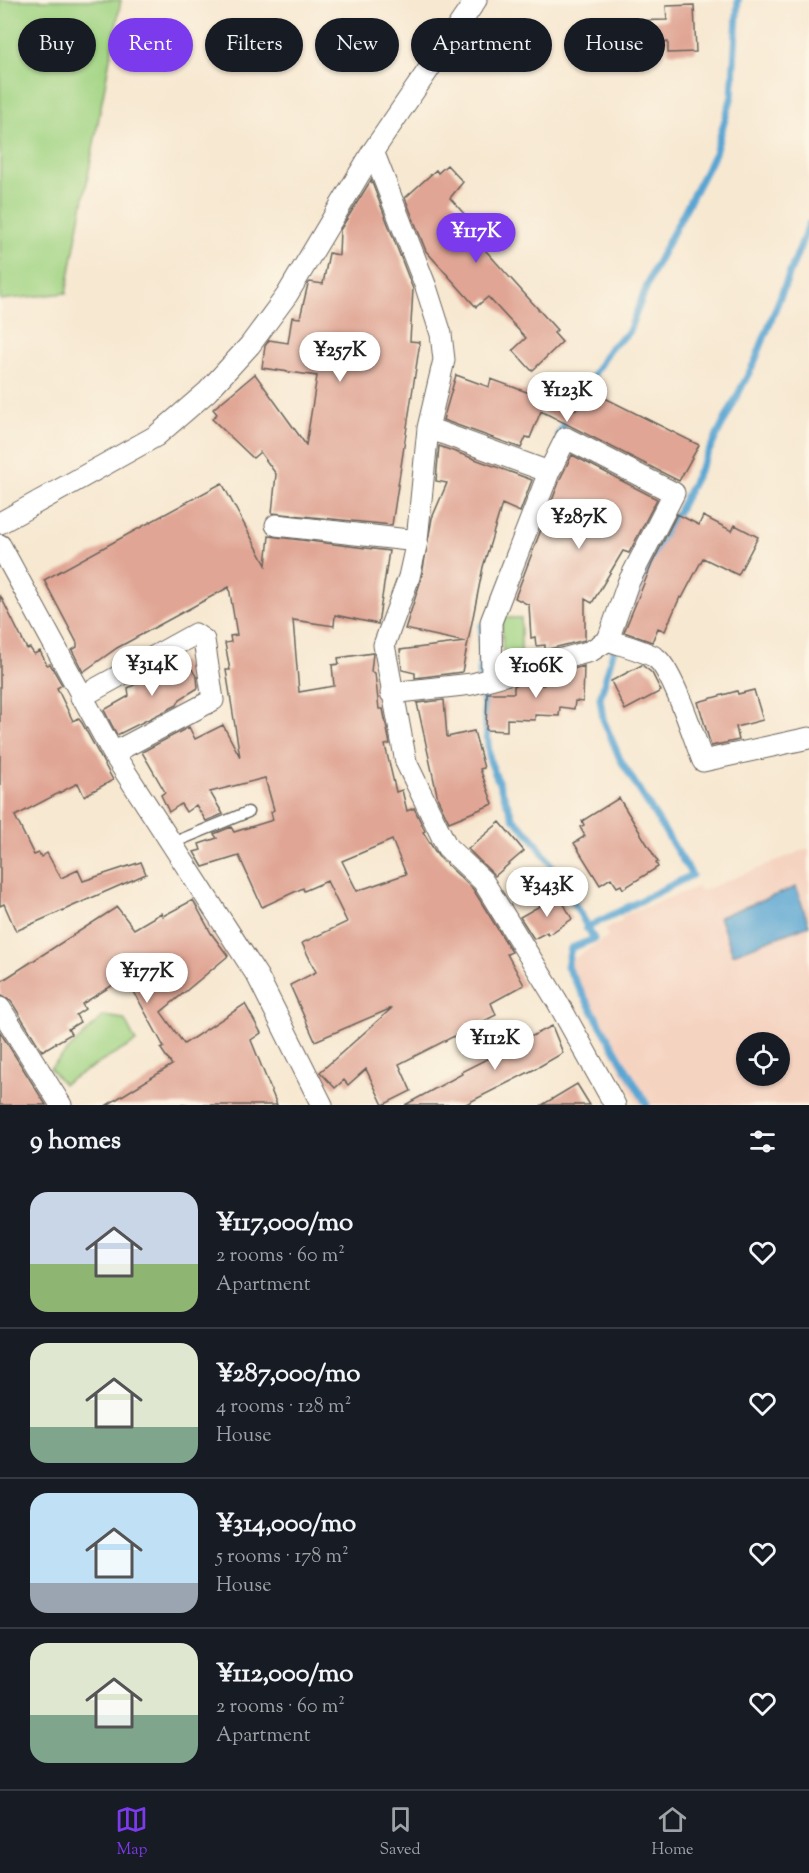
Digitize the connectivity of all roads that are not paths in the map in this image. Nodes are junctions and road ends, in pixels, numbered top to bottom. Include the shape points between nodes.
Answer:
1 (476, 0) edge
2 (373, 151) junction
3 (428, 428) junction
4 (549, 472) junction
5 (0, 523) edge
6 (276, 525) dead end
7 (417, 541) junction
8 (0, 545) edge
9 (608, 640) junction
10 (492, 677) junction
11 (391, 693) junction
12 (81, 697) junction
13 (809, 738) edge
14 (113, 753) junction
15 (248, 812) dead end
16 (170, 844) junction
17 (0, 1008) edge
18 (61, 1105) edge
19 (322, 1105) edge
20 (615, 1105) edge

1 - 2 street
2 - 3 street via 441,334 444,360
2 - 5 street via 287,296 207,392 156,436
3 - 4 street
3 - 7 street
4 - 9 street via 566,438 674,493 628,583
4 - 10 street via 491,622
6 - 7 street
7 - 11 street via 409,577 384,645
8 - 12 street
9 - 10 street via 591,651
9 - 13 street via 656,657 674,689 702,760
10 - 11 street via 472,684
11 - 20 street via 406,762 447,847 483,881
12 - 14 street
12 - 14 street via 195,634 204,640 213,700
14 - 16 street
15 - 16 lane
16 - 19 street via 258,977
17 - 18 street

